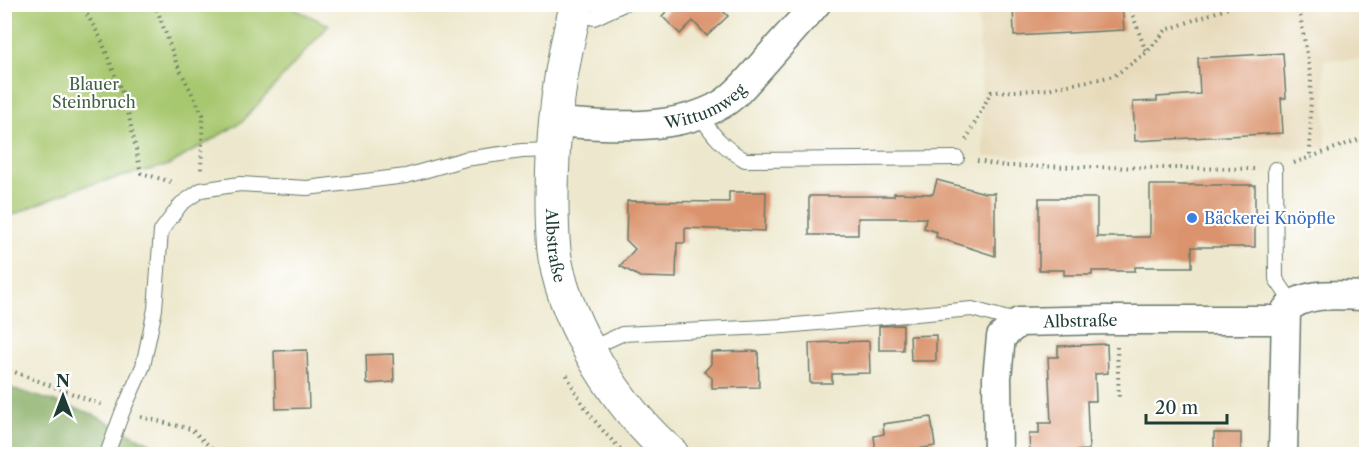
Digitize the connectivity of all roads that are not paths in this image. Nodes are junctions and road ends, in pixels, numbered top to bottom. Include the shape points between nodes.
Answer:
1 (624, 4) edge
2 (816, 4) edge
3 (575, 9) edge
4 (700, 115) junction
5 (555, 136) junction
6 (957, 158) road end
7 (1275, 169) road end
8 (1366, 296) edge
9 (1289, 312) junction
10 (1019, 322) junction
11 (589, 349) junction
12 (107, 454) edge
13 (672, 454) edge
14 (998, 454) edge
15 (1283, 454) edge

1 - 3 lane via 594,18
2 - 4 street, Wittumweg via 741,88 723,104
3 - 5 street, Albstraße via 561,68
4 - 5 street, Wittumweg via 660,124 591,125
4 - 6 lane via 725,148 745,160
5 - 11 street, Albstraße via 555,256 562,288
5 - 12 lane via 522,151 465,159 406,176 307,188 240,184 201,190 182,204 161,231 155,309 143,366
7 - 9 lane via 1276,279
8 - 9 street, Albstraße via 1300,299
9 - 10 street, Albstraße
9 - 15 street
10 - 11 lane via 972,309 784,326 622,334
10 - 14 street via 1001,337
11 - 13 street, Albstraße via 637,419

